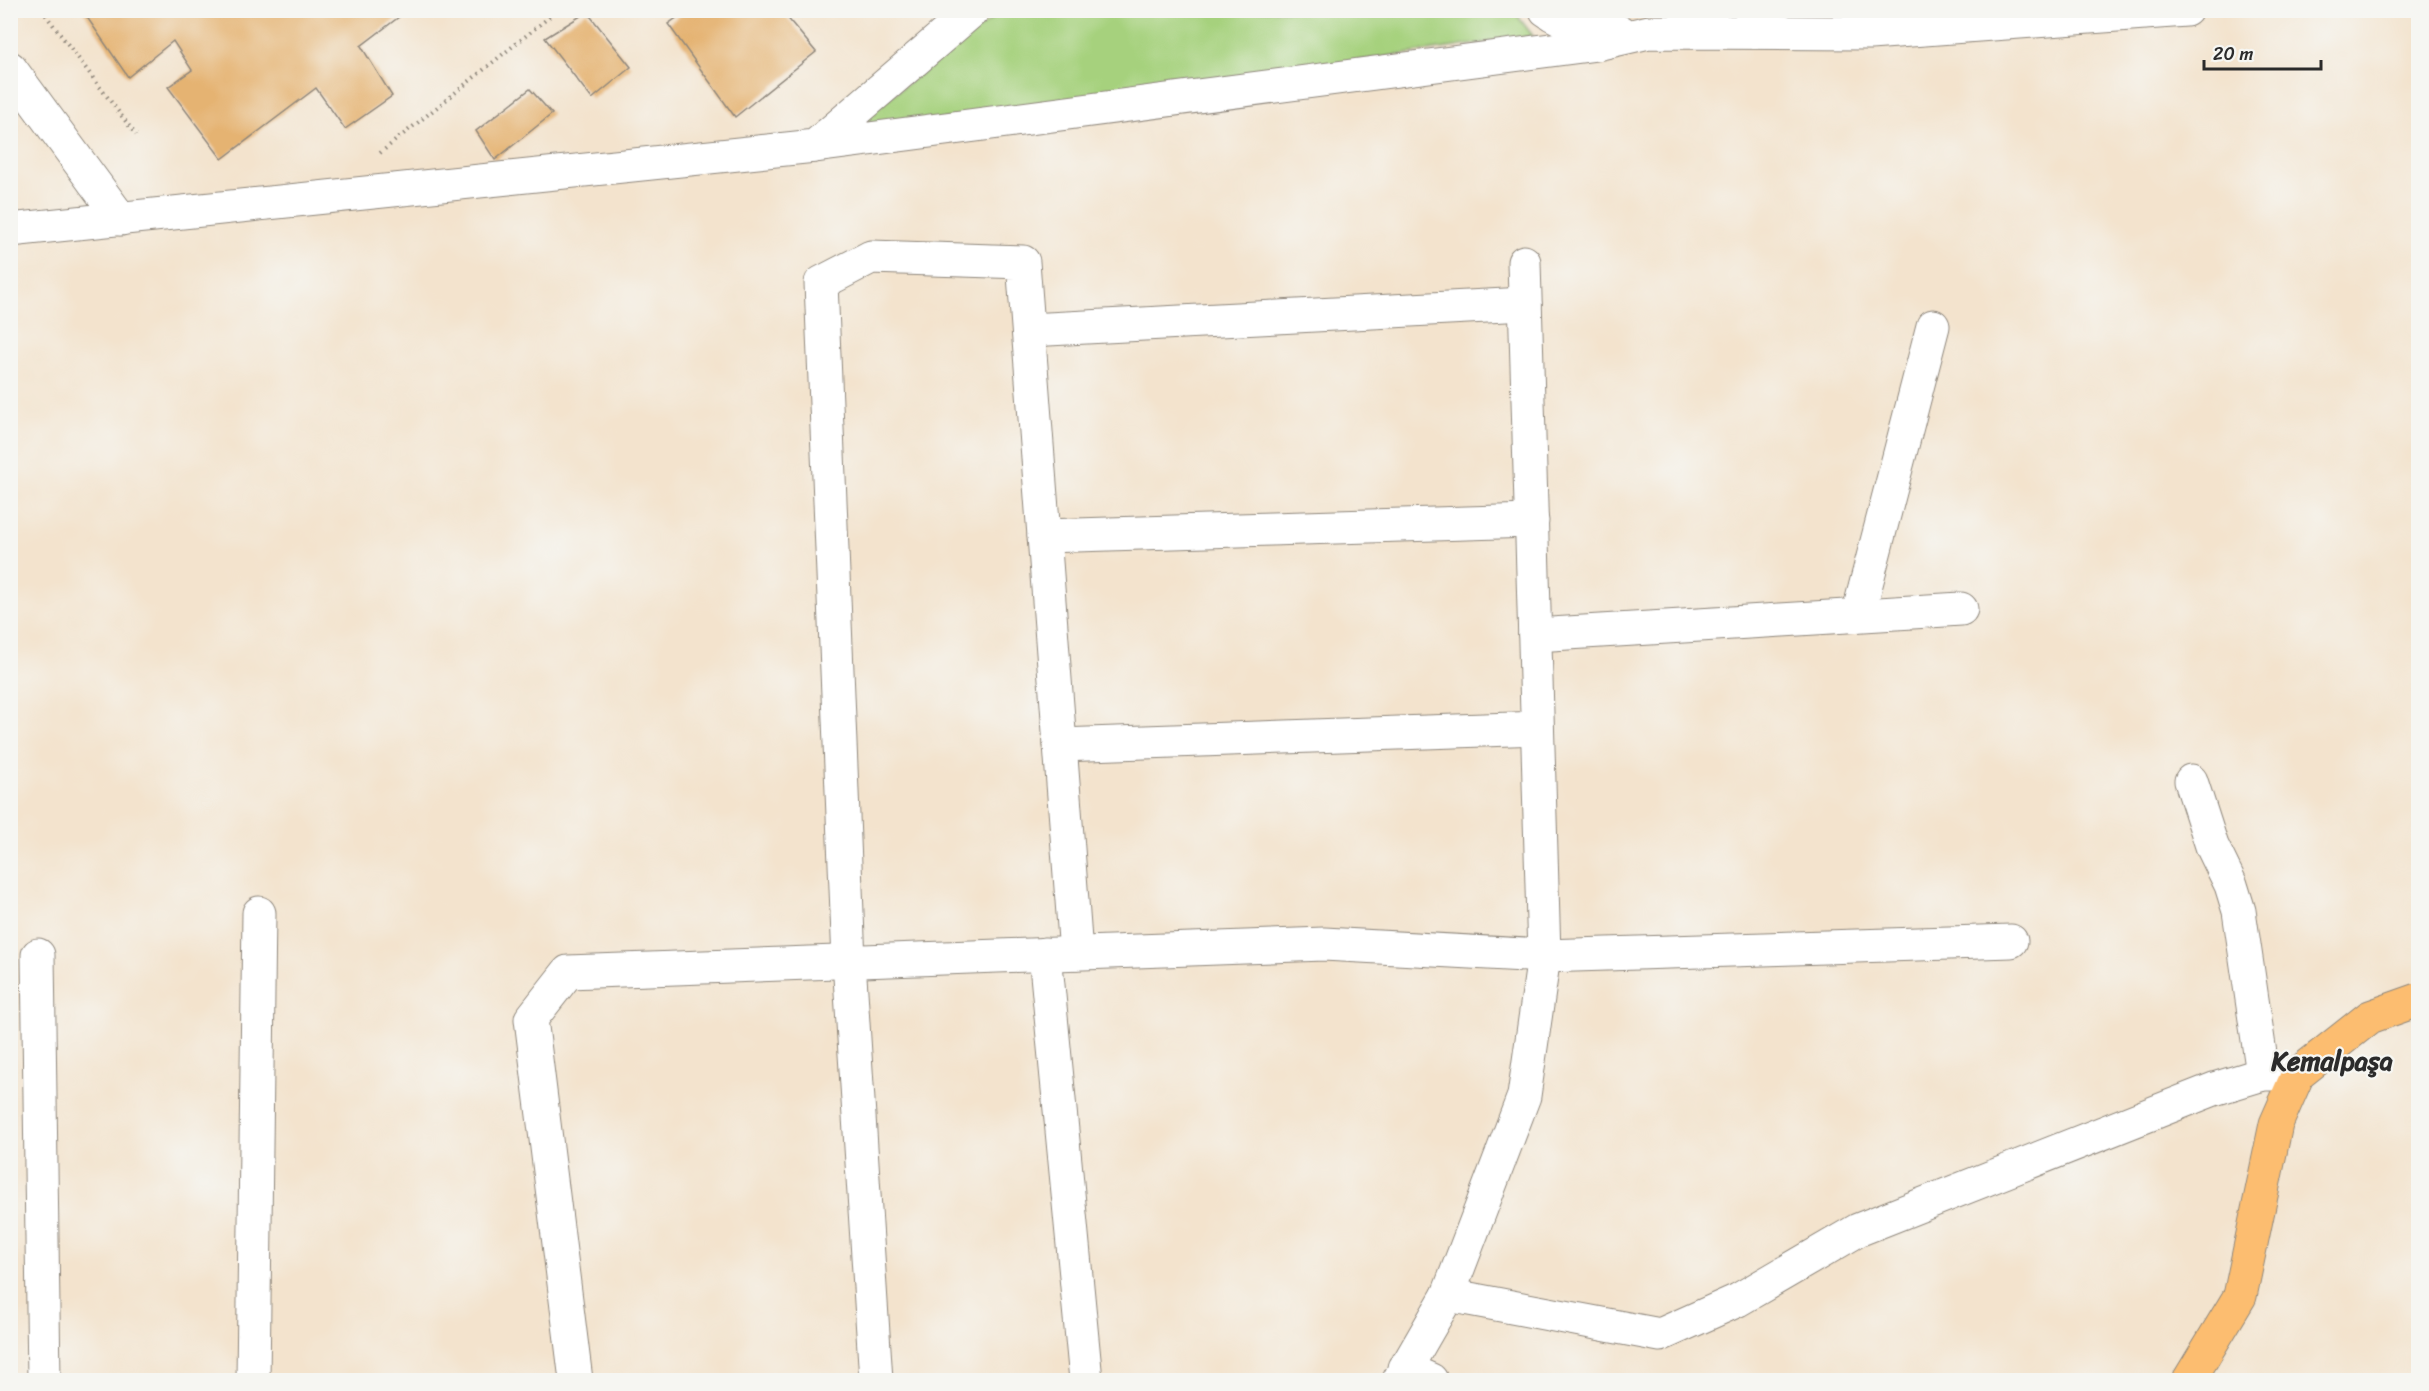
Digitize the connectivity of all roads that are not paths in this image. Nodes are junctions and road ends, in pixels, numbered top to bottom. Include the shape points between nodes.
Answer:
1 (973, 10) edge
2 (1546, 10) edge
3 (1688, 10) edge
4 (2186, 10) edge
5 (1649, 32) junction
6 (10, 68) edge
7 (815, 146) junction
8 (121, 219) junction
9 (10, 230) edge
10 (1524, 262) dead end
11 (1525, 304) junction
12 (1933, 326) dead end
13 (1029, 330) junction
14 (1532, 521) junction
15 (1044, 536) junction
16 (1961, 609) dead end
17 (1858, 615) junction
18 (1535, 635) junction
19 (1537, 728) junction
20 (1060, 745) junction
21 (2191, 781) dead end
22 (259, 913) dead end
23 (2011, 941) dead end
24 (1060, 953) junction
25 (38, 955) dead end
26 (1544, 957) junction
27 (849, 961) junction
28 (2418, 1000) edge
29 (2263, 1074) junction
30 (2298, 1074) junction
31 (1448, 1295) junction
32 (1411, 1376) edge
33 (45, 1380) edge
34 (253, 1380) edge
35 (576, 1380) edge
36 (876, 1380) edge
37 (1086, 1380) edge
38 (2189, 1380) edge

1 - 7 street
2 - 5 street via 1554,17 1608,32
3 - 5 street
4 - 5 street via 1870,33
5 - 7 street via 1597,44
6 - 8 street
7 - 8 street
8 - 9 street
10 - 11 street
11 - 13 street
11 - 14 street
12 - 17 street
13 - 15 street
13 - 27 street via 1023,261 871,257 821,283
14 - 15 street
14 - 18 street
15 - 20 street
16 - 17 street
17 - 18 street
18 - 19 street
19 - 20 street
19 - 26 street
20 - 24 street
21 - 29 street via 2239,911
22 - 34 street
23 - 26 street
24 - 26 street via 1324,944
24 - 27 street
24 - 37 street
25 - 33 street
26 - 31 street via 1524,1096
27 - 35 street via 568,972 531,1019
27 - 36 street
28 - 30 main road via 2370,1017
29 - 30 street
29 - 31 street via 2214,1089 1858,1230 1738,1300 1660,1335
30 - 38 main road via 2276,1124 2240,1296
31 - 32 street

